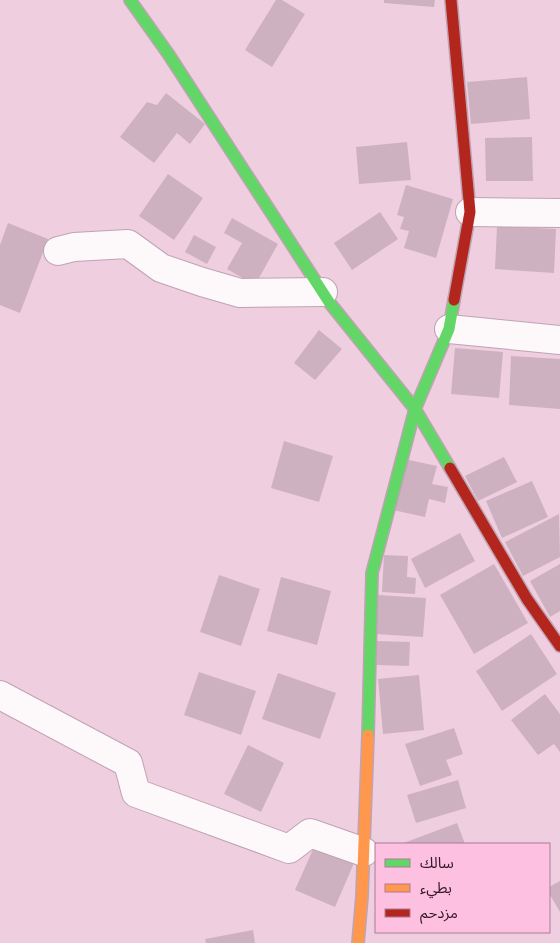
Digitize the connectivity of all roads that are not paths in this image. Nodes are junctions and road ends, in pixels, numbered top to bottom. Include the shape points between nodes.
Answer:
1 (130, 0) edge
2 (451, 0) edge
3 (470, 212) junction
4 (560, 213) edge
5 (58, 251) dead end
6 (323, 292) junction
7 (449, 329) junction
8 (560, 340) edge
9 (415, 409) junction
10 (560, 646) edge
11 (0, 695) edge
12 (364, 852) junction
13 (358, 943) edge

1 - 6 street
2 - 3 street
3 - 4 street
3 - 7 street
5 - 6 street via 128,244 162,268 240,293
6 - 9 street
7 - 8 street
7 - 9 street
9 - 10 street via 527,599
9 - 12 street via 372,573
11 - 12 street via 128,764 136,793 289,849 310,834
12 - 13 street

